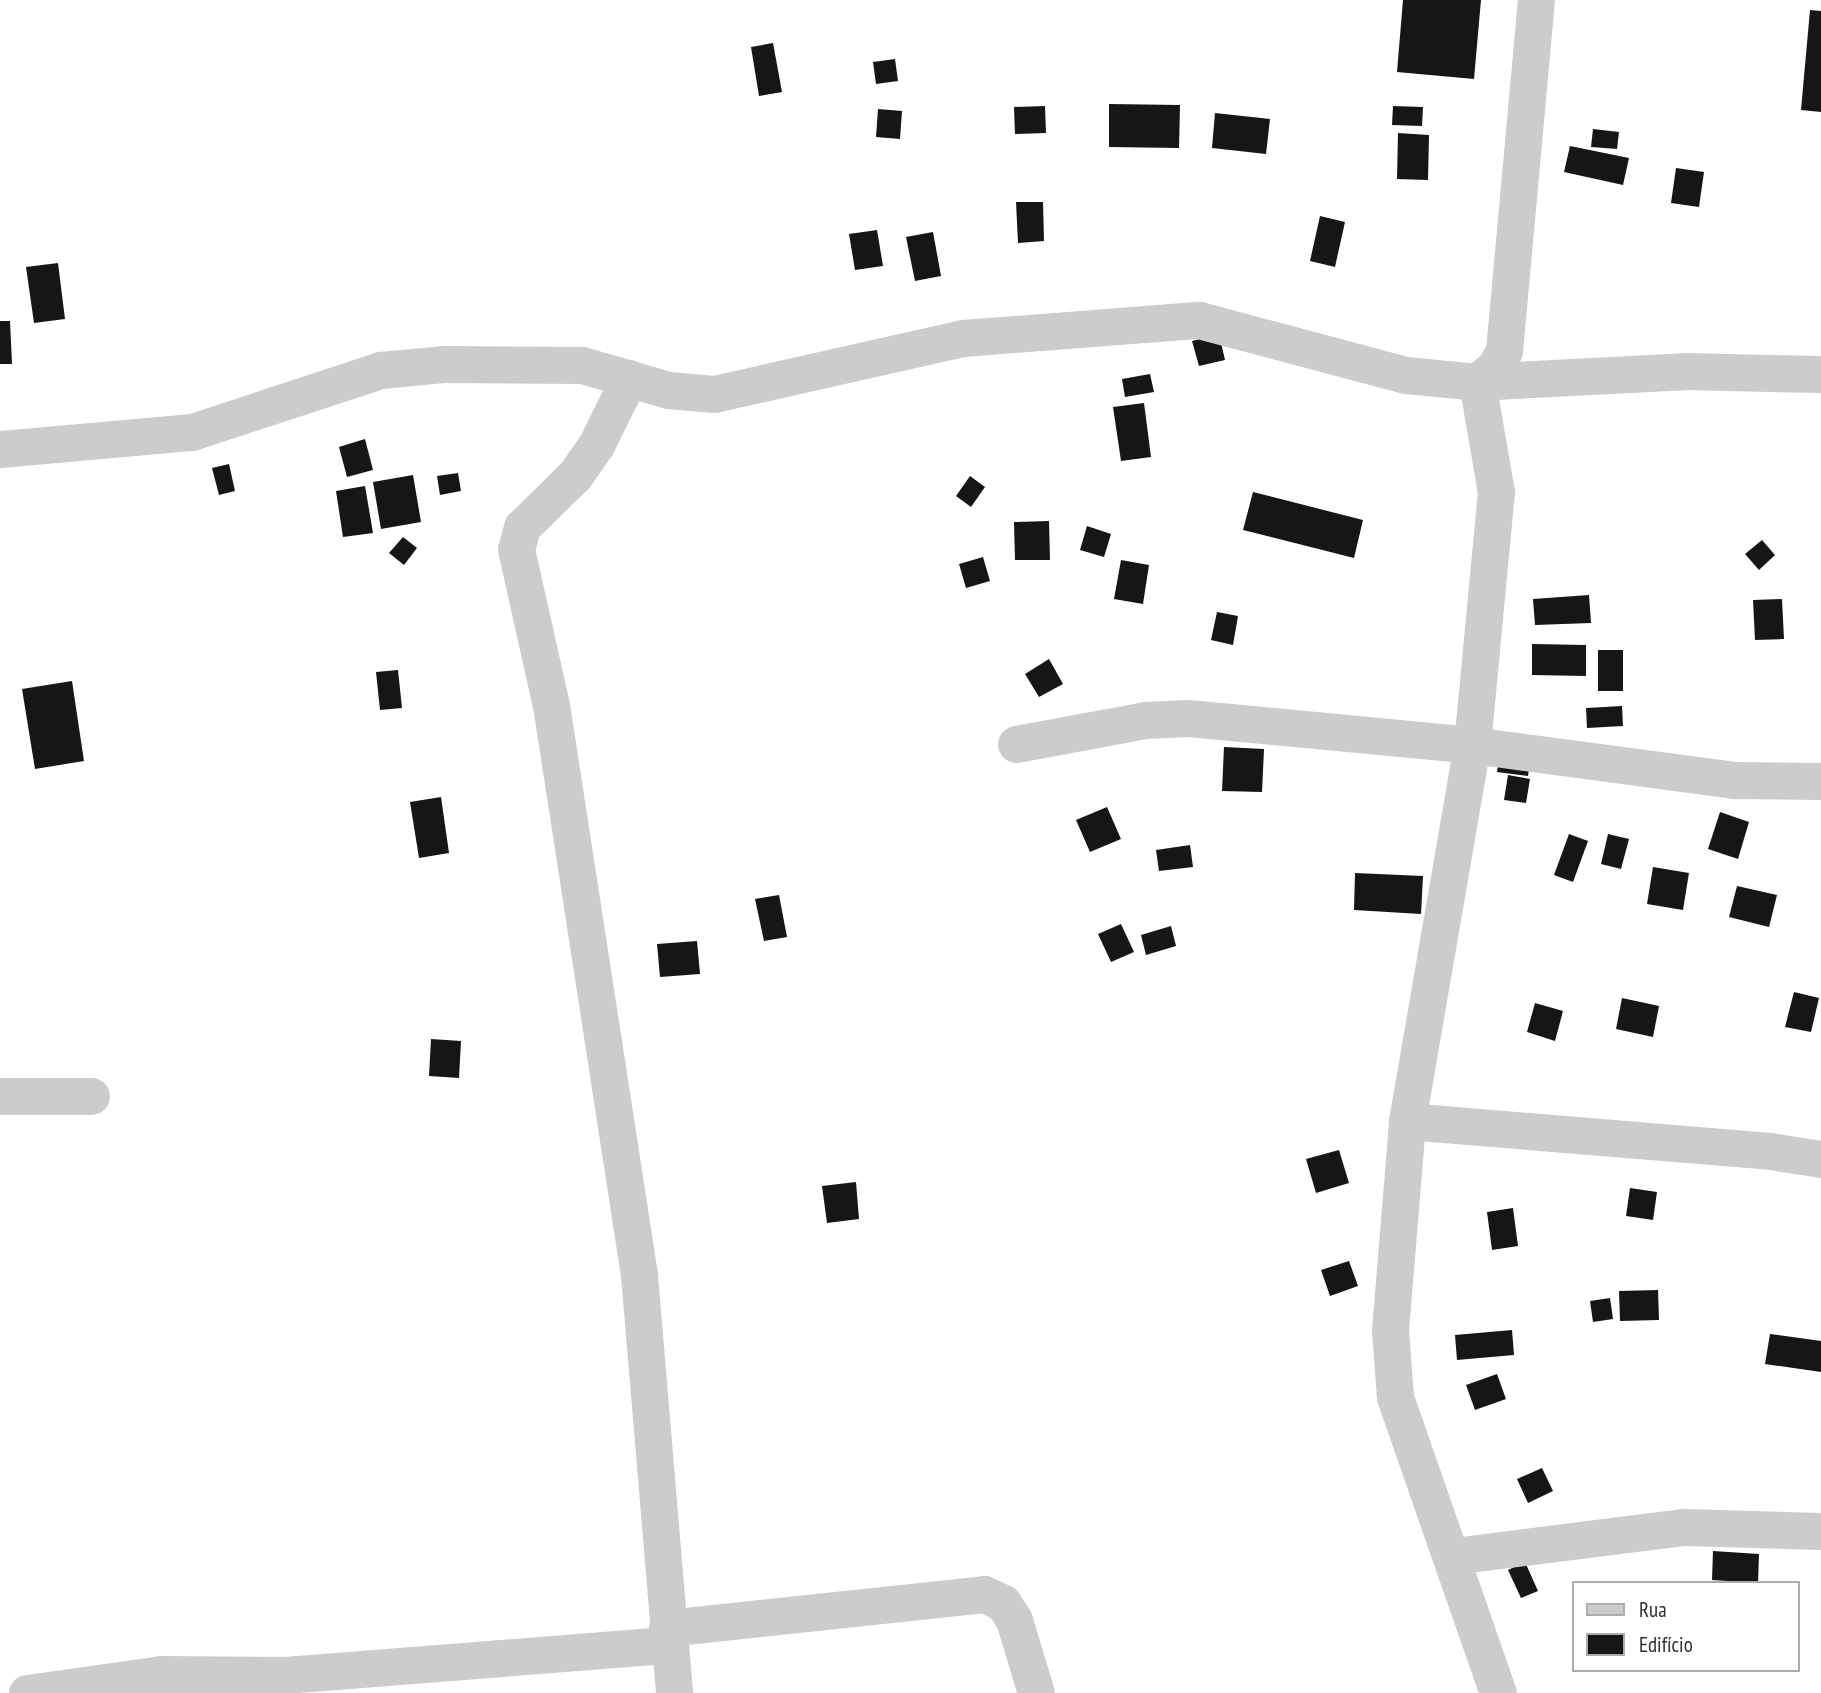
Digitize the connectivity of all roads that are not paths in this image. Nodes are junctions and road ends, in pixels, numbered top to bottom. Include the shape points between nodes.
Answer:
1 (1536, 0) edge
2 (1821, 374) edge
3 (629, 378) junction
4 (1477, 382) junction
5 (0, 449) edge
6 (1016, 744) dead end
7 (1472, 745) junction
8 (1821, 781) edge
9 (0, 1096) edge
10 (91, 1096) dead end
11 (1407, 1122) junction
12 (1821, 1159) edge
13 (1821, 1531) edge
14 (1453, 1556) junction
15 (668, 1637) junction
16 (285, 1684) edge
17 (27, 1693) edge
18 (674, 1693) edge
19 (1036, 1693) edge
20 (1499, 1693) edge

1 - 4 street via 1504,351 1495,367
2 - 4 street via 1684,371
3 - 4 street via 668,390 714,394 963,338 1199,320 1406,375
3 - 5 street via 582,365 443,364 381,370 192,432
3 - 15 street via 596,445 575,475 522,527 516,549 553,718 639,1275
4 - 7 street via 1496,492
6 - 7 street via 1145,720 1188,718
7 - 8 street via 1734,780
7 - 11 street
9 - 10 street
11 - 12 street
11 - 14 street via 1390,1330 1395,1397 1419,1474
13 - 14 street via 1684,1527
14 - 20 street
15 - 16 street
15 - 18 street
15 - 19 street via 984,1594 1003,1604 1014,1620
16 - 17 street via 162,1674

